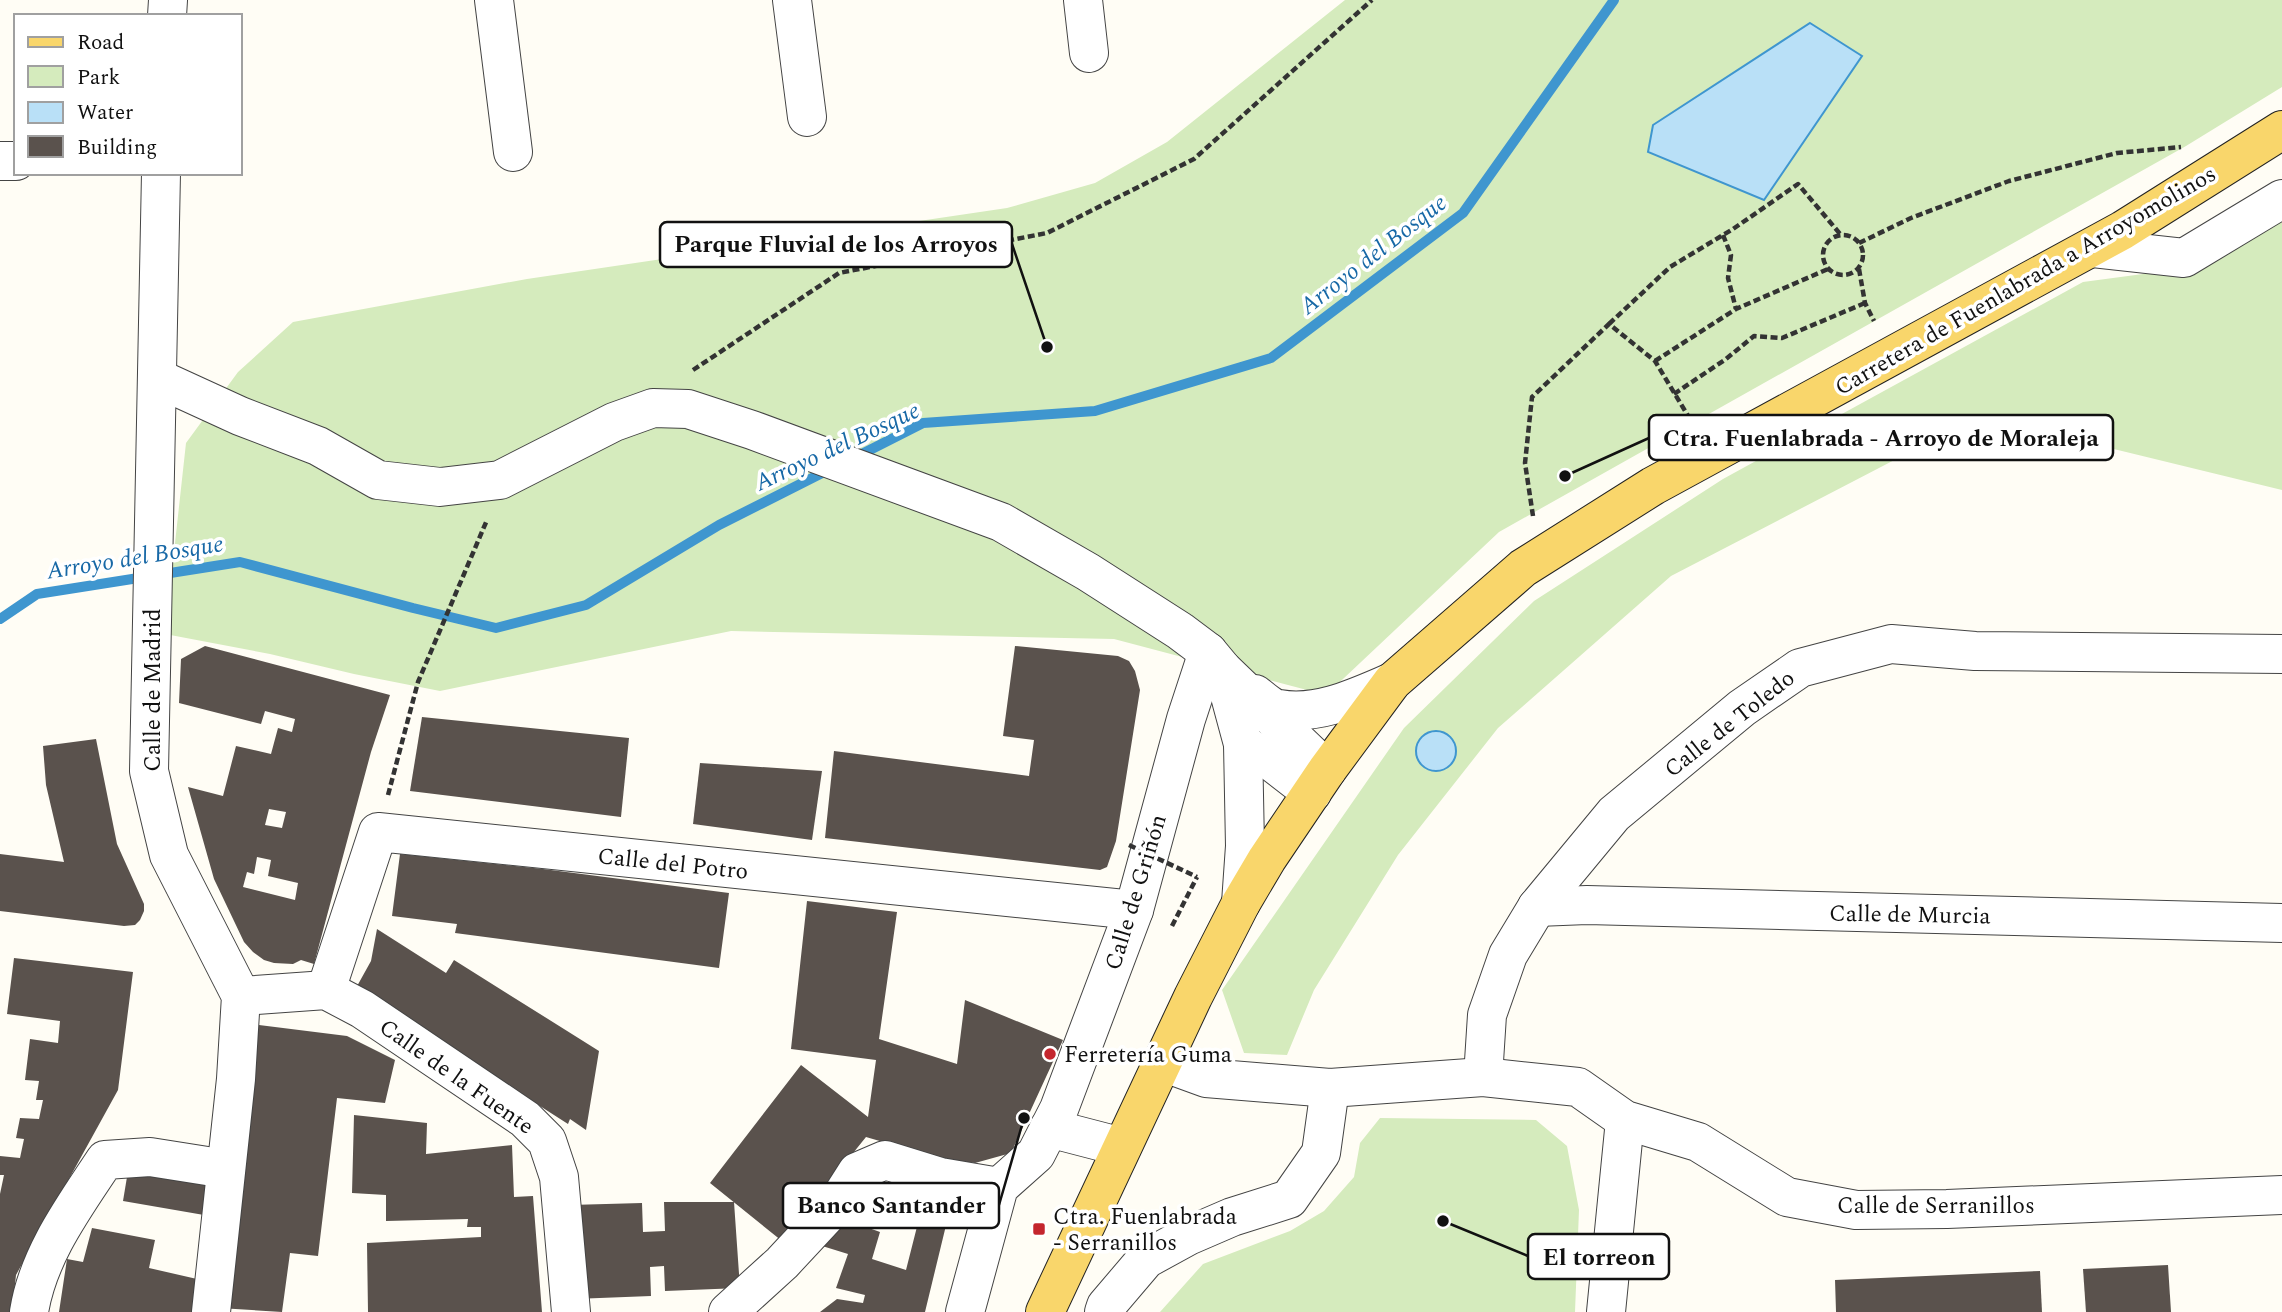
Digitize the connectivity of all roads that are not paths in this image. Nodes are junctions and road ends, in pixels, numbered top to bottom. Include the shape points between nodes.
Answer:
1 (494, 0) edge
2 (792, 0) edge
3 (1083, 0) edge
4 (1089, 53) dead end
5 (807, 117) dead end
6 (2282, 130) edge
7 (513, 152) dead end
8 (161, 175) edge
9 (2282, 199) edge
10 (2092, 247) junction
11 (157, 378) junction
12 (2282, 654) edge
13 (1216, 661) junction
14 (1392, 682) junction
15 (1243, 744) junction
16 (1320, 782) junction
17 (1241, 903) junction
18 (1538, 907) junction
19 (1134, 910) junction
20 (2282, 923) edge
21 (326, 990) junction
22 (241, 996) junction
23 (1163, 1062) junction
24 (1483, 1077) junction
25 (1330, 1088) junction
26 (1625, 1120) junction
27 (1049, 1128) junction
28 (1122, 1147) junction
29 (226, 1169) junction
30 (999, 1187) junction
31 (2282, 1195) edge
32 (29, 1312) edge
33 (211, 1312) edge
34 (571, 1312) edge
35 (728, 1312) edge
36 (965, 1312) edge
37 (1045, 1312) edge
38 (1104, 1312) edge
39 (1606, 1312) edge

1 - 7 street
2 - 5 street
3 - 4 street
6 - 10 main road, Carretera de Fuenlabrada a Arroyomolinos
8 - 11 street, Calle de Madrid
9 - 10 street via 2184,258
10 - 14 main road, Carretera de Fuenlabrada a Arroyomolinos via 1653,486 1523,568
11 - 13 street via 318,446 378,480 440,487 500,480 614,422 653,408 688,409 1001,522 1180,631
11 - 22 street, Calle de Madrid via 149,771 169,855
12 - 18 street, Calle de Toledo via 1975,651 1891,644 1800,668 1742,708 1614,814
13 - 14 street via 1276,709 1308,710 1348,702
13 - 15 street
13 - 16 street
13 - 19 street, Calle de Griñón via 1186,719
14 - 16 main road, Carretera de Fuenlabrada a Arroyomolinos
15 - 16 street
15 - 17 street
16 - 17 main road, Carretera de Fuenlabrada a Arroyomolinos
17 - 23 main road, Carretera de Fuenlabrada a Arroyomolinos
18 - 20 street, Calle de Murcia
18 - 24 street, Calle de Toledo via 1508,955 1487,1015
19 - 21 street, Calle del Potro via 378,832
19 - 27 street, Calle de Griñón
21 - 22 street
21 - 34 street, Calle de la Fuente via 362,1009 525,1119 547,1141 559,1177
22 - 29 street
23 - 25 street, Calle de Serranillos via 1206,1078
23 - 28 main road, Carretera de Fuenlabrada a Arroyomolinos
24 - 25 street, Calle de Serranillos
24 - 26 street, Calle de Serranillos via 1578,1087
25 - 38 street via 1321,1153 1289,1199 1232,1217 1146,1259
26 - 31 street, Calle de Serranillos via 1698,1142 1787,1198 1856,1210
26 - 39 street
27 - 28 street
27 - 30 street, Calle de Griñón via 1036,1154
28 - 37 main road, Carretera de Fuenlabrada a Arroyomolinos
29 - 32 street via 150,1157 105,1160 62,1226 33,1287
29 - 33 street
30 - 35 street via 940,1178 885,1160 857,1172 836,1205
30 - 36 street

